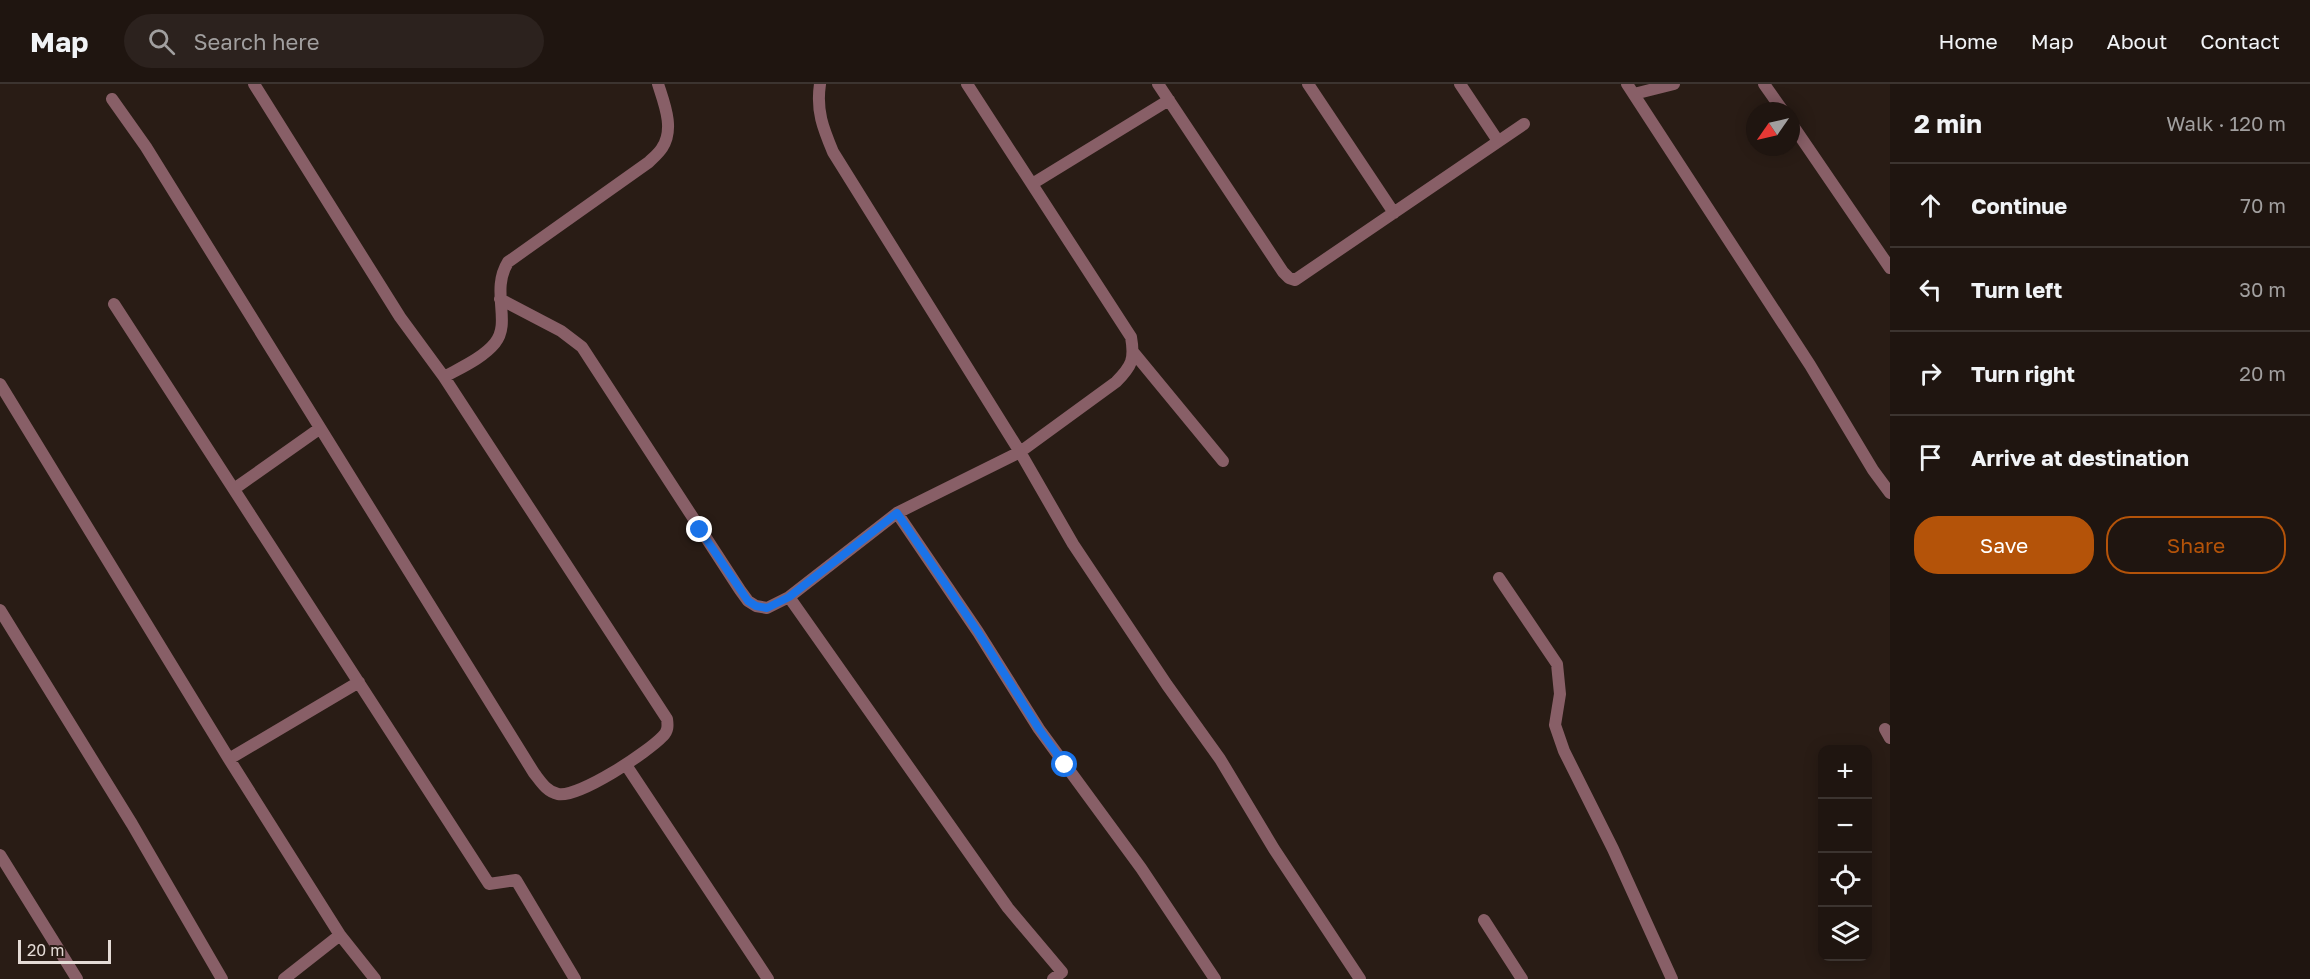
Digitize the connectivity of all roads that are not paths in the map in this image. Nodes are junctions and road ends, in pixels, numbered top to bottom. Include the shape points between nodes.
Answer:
1 (254, 84) edge
2 (657, 84) edge
3 (820, 84) edge
4 (966, 84) edge
5 (1158, 84) edge
6 (1308, 84) edge
7 (1460, 84) edge
8 (1674, 84) edge
9 (1764, 84) edge
10 (1630, 89) edge
11 (112, 99) dead end
12 (1169, 100) junction
13 (1777, 102) edge
14 (1524, 124) dead end
15 (1800, 136) edge
16 (1498, 141) junction
17 (1032, 184) junction
18 (1394, 213) junction
19 (1890, 268) edge
20 (500, 299) junction
21 (114, 304) dead end
22 (1134, 353) junction
23 (444, 378) junction
24 (0, 384) edge
25 (319, 429) junction
26 (1020, 452) junction
27 (1223, 461) dead end
28 (234, 489) junction
29 (1890, 493) edge
30 (897, 513) junction
31 (1499, 578) dead end
32 (789, 597) junction
33 (0, 610) edge
34 (358, 682) junction
35 (229, 759) junction
36 (626, 765) junction
37 (0, 855) edge
38 (1484, 920) dead end
39 (340, 935) junction
40 (1061, 977) edge
41 (77, 979) edge
42 (222, 979) edge
43 (284, 979) edge
44 (375, 979) edge
45 (575, 979) edge
46 (768, 979) edge
47 (1215, 979) edge
48 (1360, 979) edge
49 (1522, 979) edge
50 (1672, 979) edge

1 - 23 street via 400,317
2 - 20 street via 669,130 663,148 508,262 501,273
3 - 26 street via 817,103 833,152
4 - 17 street
5 - 12 street
6 - 18 street
7 - 16 street
8 - 10 street
9 - 13 street
10 - 29 street
11 - 25 street via 146,147
12 - 17 street
12 - 18 street via 1289,278 1303,277
14 - 16 street
15 - 19 street
16 - 18 street
17 - 22 street via 1131,337
20 - 23 street via 502,323 495,342
20 - 32 street via 561,331 582,347 748,601 767,608
21 - 28 street
22 - 26 street via 1128,370 1116,382
22 - 27 street
23 - 36 street via 667,719 664,735
24 - 35 street
25 - 28 street
25 - 36 street via 546,789 568,795
26 - 30 street
26 - 48 street via 1073,544 1220,759
28 - 34 street
30 - 32 street
30 - 47 street via 1039,729 1141,868
31 - 50 street via 1557,664 1560,694 1555,725 1564,751
32 - 40 street
33 - 42 street
34 - 35 street
34 - 45 street via 489,884 516,880
35 - 39 street
36 - 46 street
37 - 41 street
38 - 49 street
39 - 43 street
39 - 44 street

